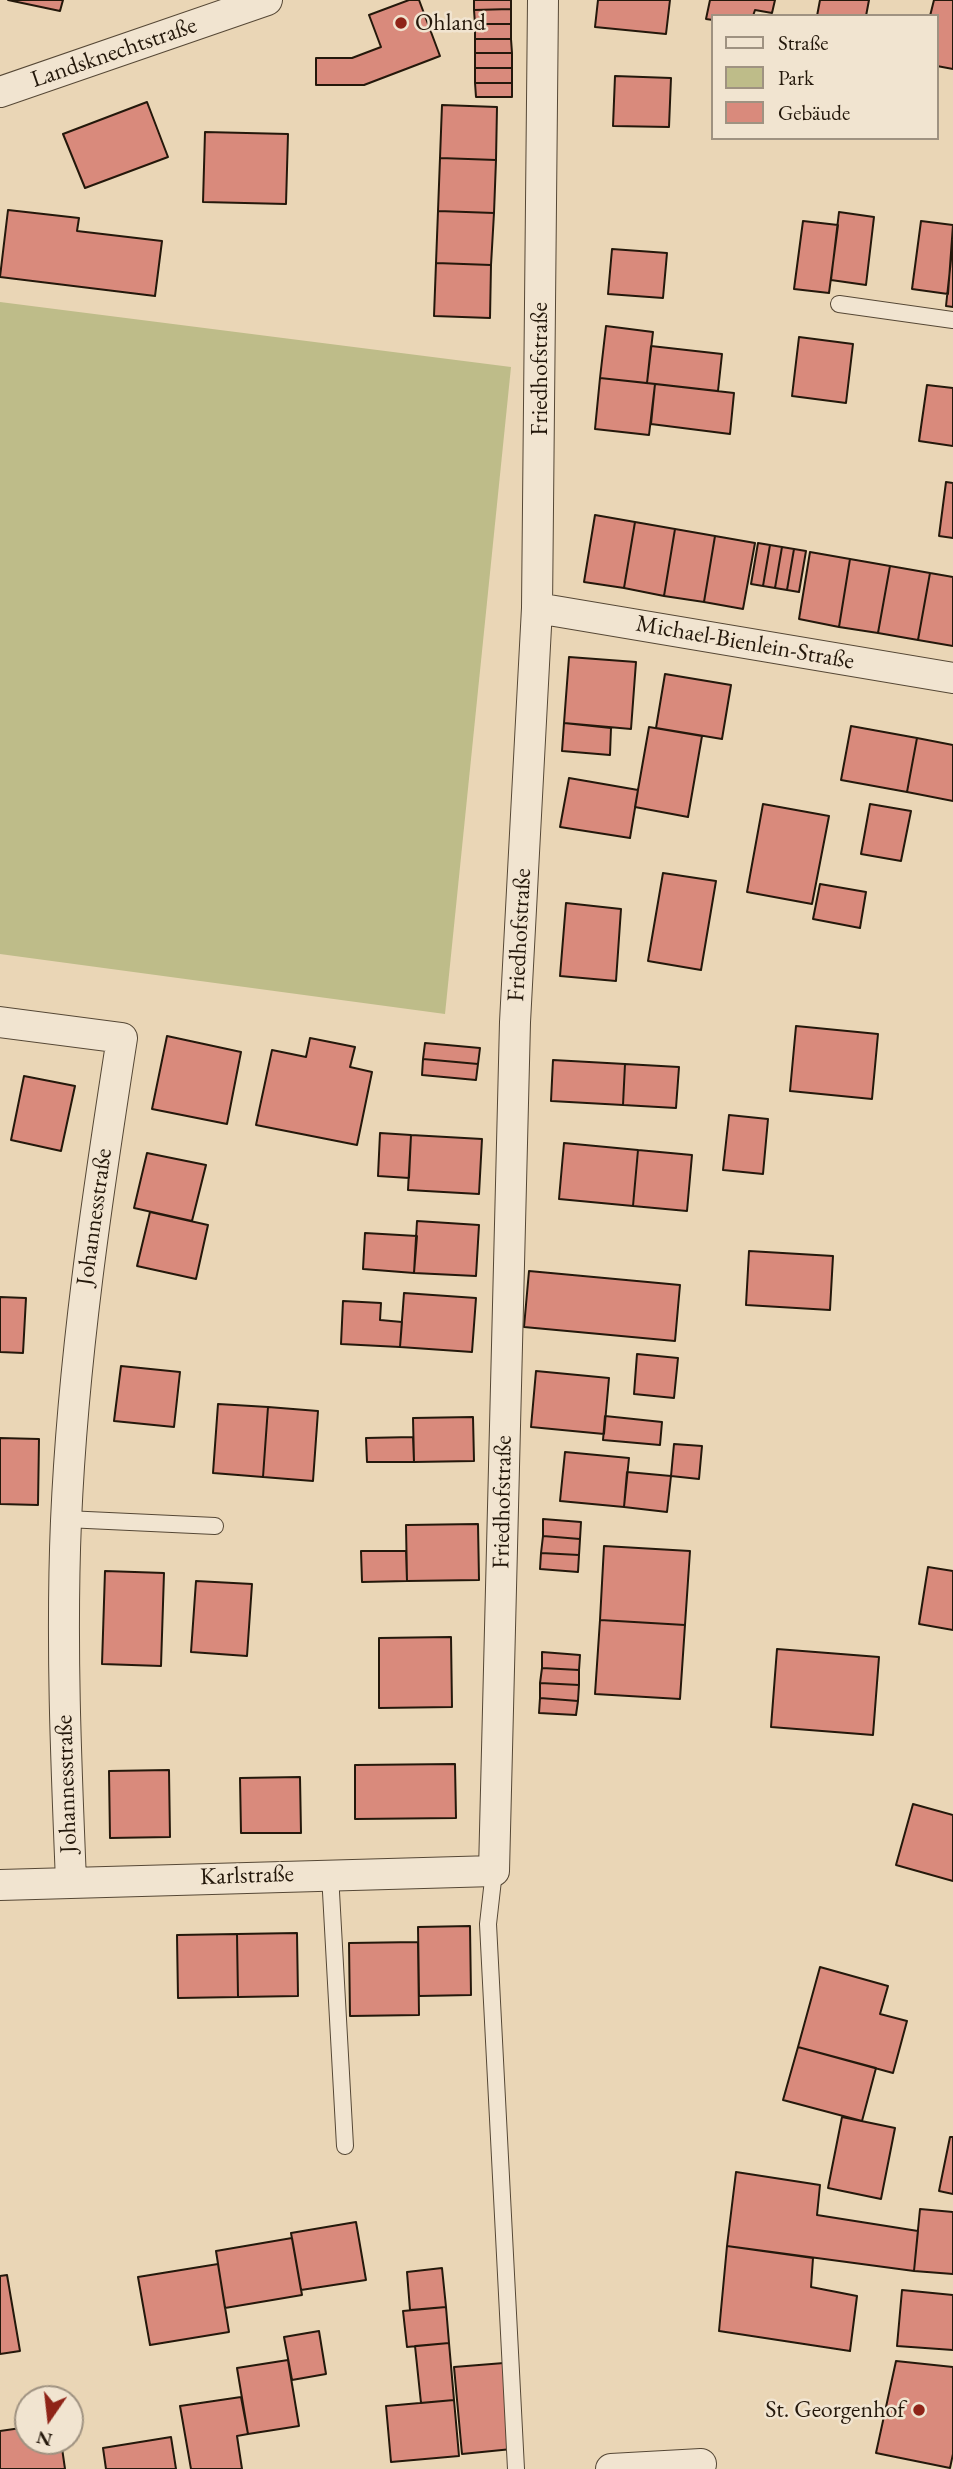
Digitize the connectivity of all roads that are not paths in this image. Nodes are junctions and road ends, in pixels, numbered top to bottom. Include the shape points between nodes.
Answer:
1 (267, 0) edge
2 (543, 0) edge
3 (0, 92) edge
4 (839, 304) dead end
5 (953, 320) edge
6 (537, 608) junction
7 (953, 678) edge
8 (0, 1022) edge
9 (66, 1519) junction
10 (215, 1526) dead end
11 (494, 1871) junction
12 (330, 1874) junction
13 (71, 1881) junction
14 (0, 1885) edge
15 (345, 2146) dead end
16 (701, 2464) dead end
17 (516, 2469) edge
18 (611, 2469) edge

1 - 3 street, Landsknechtstraße
2 - 6 street, Friedhofstraße
4 - 5 lane
6 - 7 street, Michael-Bienlein-Straße
6 - 11 street, Friedhofstraße via 515,1022
8 - 9 street, Johannesstraße via 122,1038 89,1252
9 - 10 lane
9 - 13 street, Johannesstraße via 62,1666
11 - 12 street, Karlstraße
11 - 17 lane via 488,1924
12 - 13 street, Karlstraße
12 - 15 lane
13 - 14 street, Karlstraße
16 - 18 street

